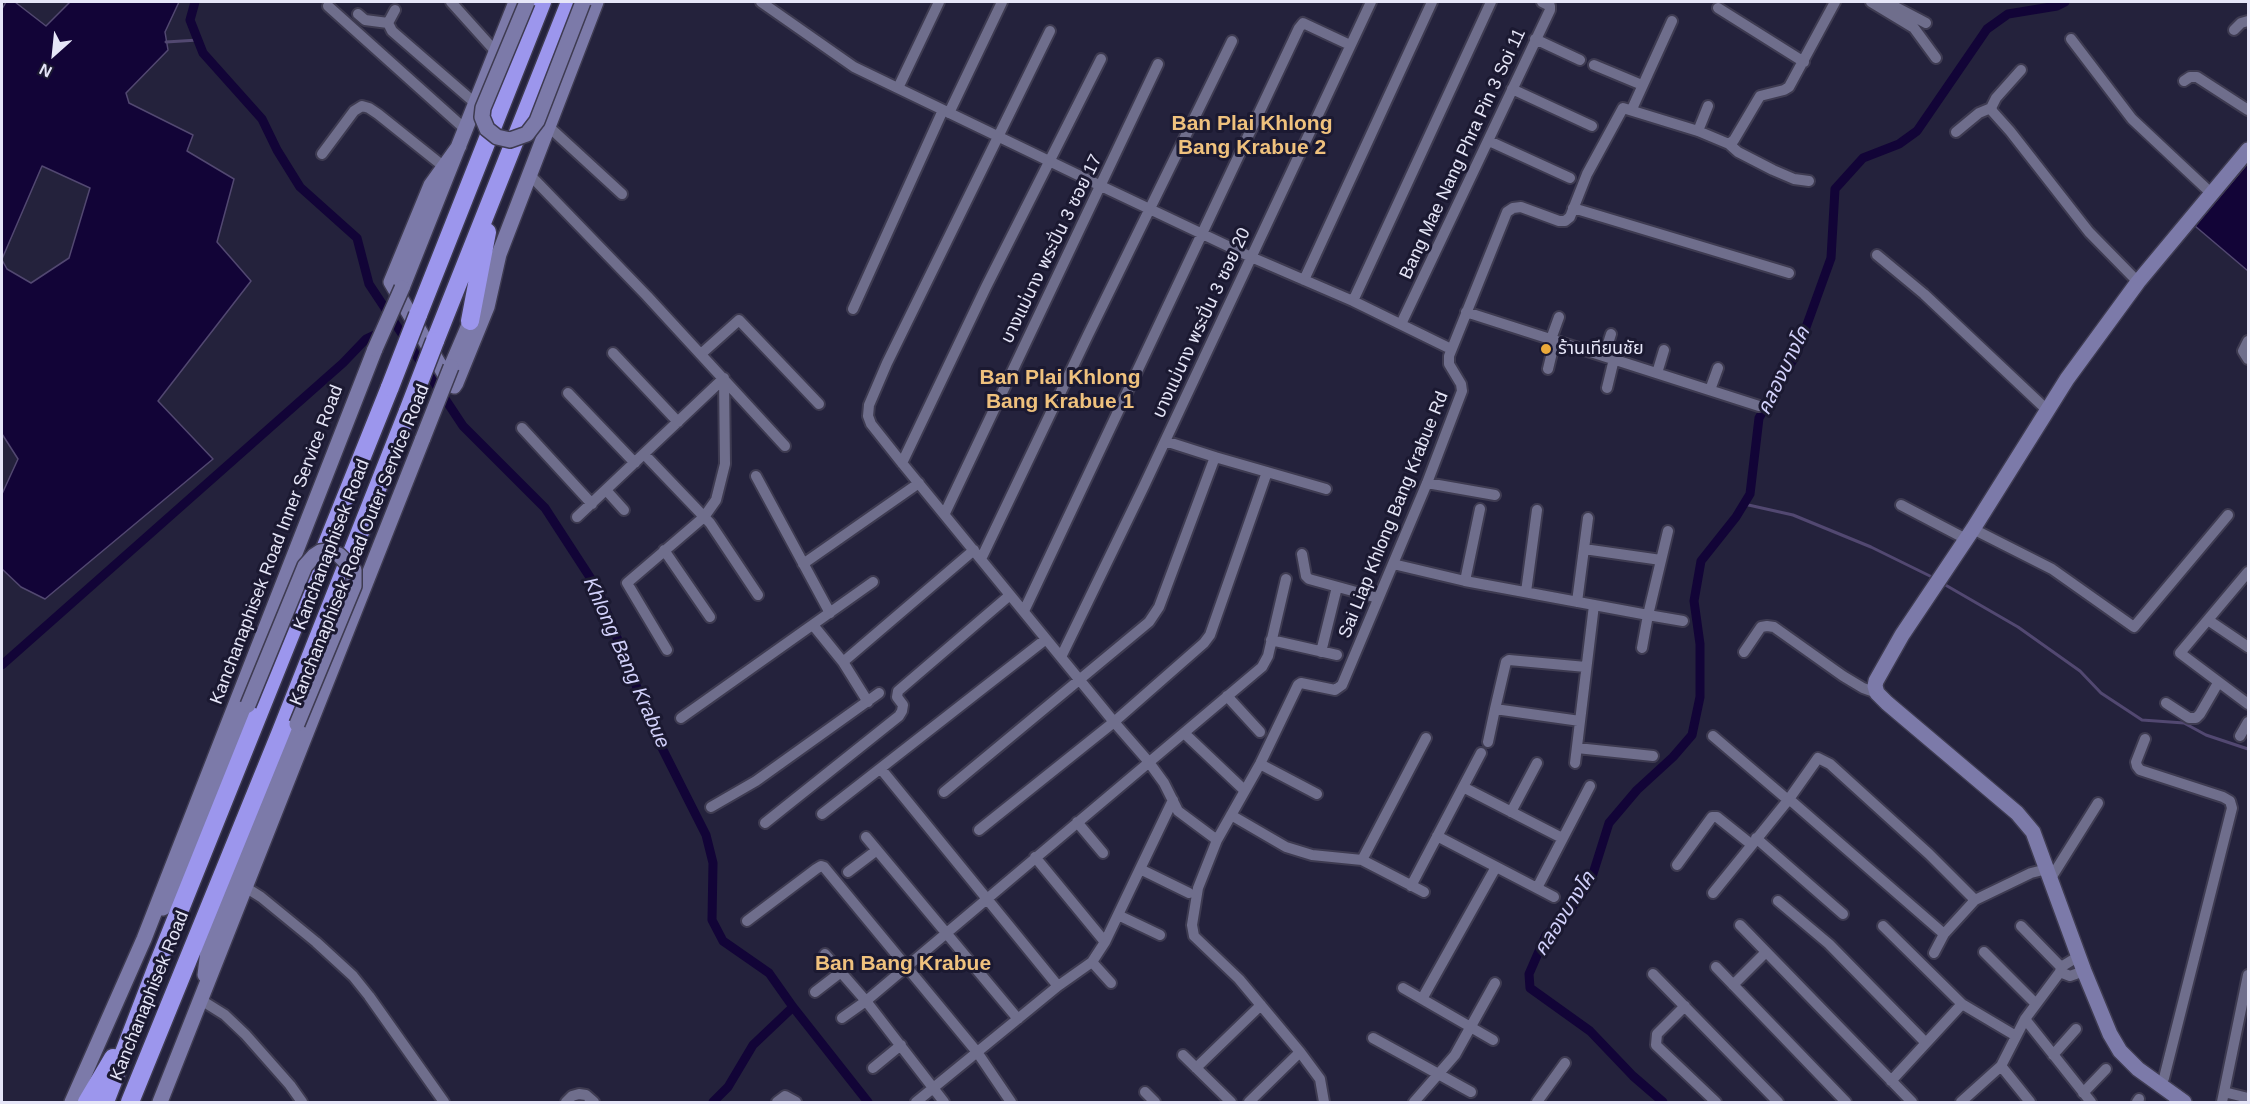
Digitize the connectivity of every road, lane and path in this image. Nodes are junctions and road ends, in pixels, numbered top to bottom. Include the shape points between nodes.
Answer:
1 (451, 2) edge
2 (516, 2) edge
3 (527, 2) edge
4 (542, 2) edge
5 (570, 2) edge
6 (583, 2) edge
7 (596, 2) edge
8 (761, 2) edge
9 (939, 2) edge
10 (1002, 2) edge
11 (1371, 2) edge
12 (1432, 2) edge
13 (1491, 2) edge
14 (1542, 2) edge
15 (1835, 2) edge
16 (1871, 2) edge
17 (1886, 2) edge
18 (328, 6) dead end
19 (1718, 8) dead end
20 (395, 10) dead end
21 (358, 14) dead end
22 (1672, 21) dead end
23 (2248, 21) edge
24 (388, 23) junction
25 (1926, 23) dead end
26 (2234, 30) dead end
27 (1050, 31) dead end
28 (1535, 39) junction
29 (2071, 39) dead end
30 (1232, 41) dead end
31 (1350, 45) junction
32 (496, 52) junction
33 (1936, 58) dead end
34 (1101, 59) dead end
35 (1580, 60) dead end
36 (1804, 62) junction
37 (1158, 64) dead end
38 (1594, 65) dead end
39 (2021, 70) dead end
40 (2184, 81) dead end
41 (1642, 85) junction
42 (898, 88) junction
43 (1512, 89) junction
44 (475, 103) junction
45 (1708, 106) dead end
46 (1991, 108) junction
47 (1632, 109) junction
48 (2248, 110) edge
49 (946, 112) junction
50 (548, 126) junction
51 (1592, 126) dead end
52 (465, 129) junction
53 (1698, 131) junction
54 (1956, 132) dead end
55 (998, 137) junction
56 (1489, 141) junction
57 (1729, 144) junction
58 (459, 146) junction
59 (2248, 150) edge
60 (322, 154) dead end
61 (1050, 160) junction
62 (443, 166) junction
63 (530, 176) junction
64 (1570, 178) dead end
65 (1809, 181) dead end
66 (1101, 186) junction
67 (494, 192) junction
68 (622, 194) dead end
69 (2212, 194) junction
70 (1573, 208) junction
71 (1151, 209) junction
72 (1202, 233) junction
73 (499, 254) junction
74 (1877, 255) dead end
75 (1251, 257) junction
76 (1790, 273) dead end
77 (1304, 280) junction
78 (2138, 282) junction
79 (1353, 301) junction
80 (853, 309) dead end
81 (1466, 312) junction
82 (1559, 316) dead end
83 (470, 321) junction
84 (1401, 324) junction
85 (1611, 334) dead end
86 (1553, 340) junction
87 (2248, 341) edge
88 (1451, 349) junction
89 (1664, 350) dead end
90 (613, 353) dead end
91 (701, 354) junction
92 (1609, 358) junction
93 (2248, 358) edge
94 (1718, 368) dead end
95 (1548, 369) dead end
96 (1657, 373) junction
97 (724, 378) junction
98 (1607, 388) dead end
99 (1710, 390) junction
100 (568, 393) dead end
101 (819, 404) dead end
102 (1759, 406) dead end
103 (2047, 410) junction
104 (678, 422) junction
105 (522, 428) dead end
106 (1165, 441) junction
107 (784, 446) dead end
108 (644, 454) junction
109 (1215, 458) junction
110 (634, 463) junction
111 (902, 463) junction
112 (1268, 472) junction
113 (756, 476) dead end
114 (919, 483) junction
115 (1427, 483) junction
116 (1326, 489) dead end
117 (606, 490) junction
118 (1495, 495) dead end
119 (592, 504) junction
120 (1901, 505) dead end
121 (1480, 509) dead end
122 (624, 510) dead end
123 (1537, 510) dead end
124 (945, 513) junction
125 (2228, 515) dead end
126 (577, 517) dead end
127 (704, 518) junction
128 (1588, 518) dead end
129 (1668, 531) dead end
130 (1970, 534) junction
131 (664, 549) junction
132 (1584, 549) junction
133 (974, 550) junction
134 (1302, 554) dead end
135 (981, 560) junction
136 (1661, 560) junction
137 (803, 564) junction
138 (1393, 564) junction
139 (2248, 572) edge
140 (1286, 579) dead end
141 (1465, 581) junction
142 (873, 582) dead end
143 (2238, 585) junction
144 (1336, 591) dead end
145 (1526, 592) junction
146 (2248, 592) edge
147 (758, 595) dead end
148 (1011, 595) junction
149 (1378, 598) junction
150 (1577, 602) junction
151 (1594, 605) junction
152 (1024, 611) junction
153 (830, 613) junction
154 (1648, 615) junction
155 (710, 617) dead end
156 (2208, 620) junction
157 (1683, 621) dead end
158 (813, 625) junction
159 (1046, 639) junction
160 (1271, 640) junction
161 (2248, 647) edge
162 (1642, 648) dead end
163 (667, 650) dead end
164 (1321, 651) junction
165 (1744, 652) dead end
166 (1337, 655) dead end
167 (1061, 657) junction
168 (843, 662) junction
169 (1586, 667) junction
170 (1081, 681) junction
171 (2218, 683) junction
172 (879, 693) dead end
173 (1877, 693) junction
174 (1227, 696) junction
175 (868, 702) junction
176 (2166, 703) dead end
177 (2248, 704) edge
178 (1495, 709) junction
179 (681, 718) dead end
180 (1580, 721) junction
181 (1114, 722) junction
182 (2248, 722) edge
183 (1260, 732) dead end
184 (1184, 733) junction
185 (1713, 736) dead end
186 (2240, 736) dead end
187 (1426, 738) dead end
188 (2145, 739) dead end
189 (1488, 742) dead end
190 (1577, 748) junction
191 (1481, 753) dead end
192 (1653, 756) dead end
193 (1148, 761) junction
194 (1537, 763) dead end
195 (1575, 763) dead end
196 (1260, 764) junction
197 (881, 769) junction
198 (1590, 786) dead end
199 (1463, 787) junction
200 (1242, 788) dead end
201 (944, 792) dead end
202 (1317, 794) dead end
203 (1789, 799) junction
204 (1173, 800) junction
205 (2098, 803) dead end
206 (711, 807) dead end
207 (1511, 812) junction
208 (822, 814) dead end
209 (1231, 815) junction
210 (1077, 822) junction
211 (765, 823) dead end
212 (979, 830) dead end
213 (1437, 836) junction
214 (866, 837) dead end
215 (1562, 838) junction
216 (1217, 840) junction
217 (1754, 842) junction
218 (877, 850) junction
219 (1103, 853) dead end
220 (202, 857) junction
221 (1035, 857) junction
222 (1362, 860) junction
223 (1677, 865) dead end
224 (1496, 867) junction
225 (1140, 869) junction
226 (848, 872) dead end
227 (2049, 873) junction
228 (180, 881) junction
229 (1411, 886) junction
230 (245, 887) junction
231 (1537, 888) junction
232 (1424, 892) dead end
233 (1189, 893) dead end
234 (1713, 893) dead end
235 (1554, 897) dead end
236 (986, 898) junction
237 (1976, 900) junction
238 (1778, 901) dead end
239 (1843, 914) dead end
240 (1118, 915) junction
241 (747, 921) dead end
242 (1740, 925) dead end
243 (1883, 926) dead end
244 (2021, 926) dead end
245 (946, 932) junction
246 (1160, 934) dead end
247 (1944, 934) junction
248 (144, 939) junction
249 (1106, 942) junction
250 (1766, 952) junction
251 (1984, 952) dead end
252 (1934, 953) dead end
253 (825, 954) dead end
254 (2079, 956) junction
255 (1092, 962) junction
256 (906, 966) junction
257 (1716, 967) dead end
258 (2060, 970) junction
259 (2084, 971) junction
260 (841, 972) junction
261 (1653, 974) dead end
262 (2248, 975) edge
263 (1111, 983) dead end
264 (1495, 983) dead end
265 (1733, 985) junction
266 (1058, 986) junction
267 (1403, 988) dead end
268 (815, 992) dead end
269 (202, 998) junction
270 (1422, 999) junction
271 (866, 1000) junction
272 (2035, 1003) junction
273 (1962, 1004) junction
274 (1261, 1005) junction
275 (1685, 1006) junction
276 (842, 1018) dead end
277 (1018, 1019) junction
278 (2025, 1019) junction
279 (136, 1022) junction
280 (1471, 1027) junction
281 (2076, 1029) dead end
282 (2016, 1036) junction
283 (1373, 1038) dead end
284 (1493, 1040) dead end
285 (1926, 1043) junction
286 (901, 1045) junction
287 (977, 1052) junction
288 (1300, 1052) junction
289 (1183, 1055) dead end
290 (2053, 1055) junction
291 (147, 1060) junction
292 (1565, 1063) dead end
293 (2001, 1066) junction
294 (873, 1068) dead end
295 (1196, 1068) junction
296 (2106, 1069) dead end
297 (1439, 1074) junction
298 (1891, 1081) junction
299 (2160, 1086) junction
300 (935, 1088) junction
301 (1145, 1092) dead end
302 (1471, 1092) dead end
303 (2223, 1097) edge
304 (2087, 1098) edge
305 (2248, 1098) edge
306 (1965, 1101) edge
307 (72, 1102) edge
308 (87, 1102) edge
309 (105, 1102) edge
310 (129, 1102) edge
311 (138, 1102) edge
312 (160, 1102) edge
313 (302, 1102) edge
314 (444, 1102) edge
315 (566, 1102) edge
316 (594, 1102) edge
317 (777, 1102) edge
318 (796, 1102) edge
319 (916, 1102) edge
320 (944, 1102) edge
321 (1011, 1102) edge
322 (1155, 1102) edge
323 (1231, 1102) edge
324 (1249, 1102) edge
325 (1324, 1102) edge
326 (1414, 1102) edge
327 (1537, 1102) edge
328 (1716, 1102) edge
329 (1778, 1102) edge
330 (1846, 1102) edge
331 (1912, 1102) edge
332 (2030, 1102) edge
333 (2184, 1102) edge

1 - 32 street
2 - 32 main road, Kanchanaphisek Road Inner Service Road
3 - 6 main road, bridge via 483,108 487,129 510,140 527,134 537,121
4 - 220 highway, Kanchanaphisek Road, bridge
5 - 67 highway, Kanchanaphisek Road
7 - 50 main road, Kanchanaphisek Road Outer Service Road
8 - 42 street via 845,62
9 - 42 street
10 - 49 street
11 - 31 street, บางแม่นาง พระปิ่น 3 ซอย 20
12 - 77 street
13 - 79 street
14 - 28 street, Bang Mae Nang Phra Pin 3 Soi 11 via 1550,10
15 - 36 street
16 - 33 street via 1914,28
17 - 25 street
18 - 52 street
19 - 36 street
20 - 24 street
21 - 24 street via 365,20
22 - 41 street
23 - 26 street
24 - 44 street
27 - 55 street
28 - 35 street
28 - 43 street, Bang Mae Nang Phra Pin 3 Soi 11
29 - 69 street via 2132,119
30 - 71 street
31 - 72 street via 1303,23
31 - 75 street, บางแม่นาง พระปิ่น 3 ซอย 20
32 - 44 main road, Kanchanaphisek Road Inner Service Road
34 - 61 street
36 - 57 street via 1789,87 1755,100
37 - 66 street, บางแม่นาง พระปิ่น 3 ซอย 17
38 - 41 street
39 - 46 street
40 - 48 street via 2198,77
41 - 47 street
42 - 49 street
43 - 51 street
43 - 56 street, Bang Mae Nang Phra Pin 3 Soi 11
44 - 52 main road, Kanchanaphisek Road Inner Service Road
45 - 53 street
46 - 54 street
46 - 78 street via 2083,224
47 - 53 street
47 - 70 street via 1620,109
49 - 55 street
49 - 80 street
50 - 63 main road, Kanchanaphisek Road Outer Service Road
50 - 68 street
52 - 58 main road, Kanchanaphisek Road Inner Service Road
53 - 57 street
55 - 61 street
55 - 111 street via 869,405 871,424
56 - 64 street
56 - 84 street, Bang Mae Nang Phra Pin 3 Soi 11
57 - 65 street via 1773,170
58 - 62 main road
58 - 248 main road, Kanchanaphisek Road Inner Service Road, bridge via 375,349
59 - 69 main road
60 - 62 street via 362,106 378,114
61 - 66 street
61 - 111 street
62 - 73 main road via 431,185 391,282 453,386 488,307
63 - 73 main road, Kanchanaphisek Road Outer Service Road
63 - 91 street
66 - 71 street
66 - 124 street, บางแม่นาง พระปิ่น 3 ซอย 17
67 - 83 highway
67 - 291 highway, Kanchanaphisek Road, bridge
69 - 78 main road
70 - 76 street
70 - 81 street via 1570,218 1564,221 1521,207 1507,212
71 - 72 street
71 - 135 street
72 - 75 street
72 - 152 street
73 - 83 main road, Kanchanaphisek Road Outer Service Road
74 - 103 street
75 - 77 street
75 - 106 street, บางแม่นาง พระปิ่น 3 ซอย 20
77 - 79 street
78 - 103 main road
79 - 84 street
81 - 86 street
81 - 88 street
82 - 86 street
83 - 230 main road, Kanchanaphisek Road Outer Service Road, bridge
84 - 88 street
85 - 92 street
86 - 92 street
86 - 95 street
87 - 93 street via 2243,351
88 - 115 street, Sai Liap Khlong Bang Krabue Rd via 1449,364 1462,391
89 - 96 street
90 - 104 street
91 - 97 street
91 - 101 street via 739,321
92 - 96 street
92 - 98 street
94 - 99 street
96 - 99 street
97 - 104 street
97 - 107 street
97 - 127 street via 725,464 716,500
99 - 102 street
100 - 110 street
103 - 130 main road
104 - 108 street
105 - 119 street
106 - 109 street
106 - 167 street, บางแม่นาง พระปิ่น 3 ซอย 20
108 - 110 street
108 - 127 street
109 - 112 street
109 - 170 street via 1155,614
110 - 117 street
111 - 114 street
112 - 116 street
112 - 181 street via 1210,635
113 - 137 street
114 - 124 street
114 - 137 street
115 - 118 street
115 - 138 street, Sai Liap Khlong Bang Krabue Rd
117 - 119 street
117 - 122 street
119 - 126 street
120 - 130 street
121 - 141 street
123 - 145 street
124 - 133 street
125 - 130 street via 2134,627 2052,569
127 - 131 street
127 - 147 street
128 - 132 street
129 - 136 street
130 - 173 main road via 1902,635 1876,681
131 - 155 street
131 - 163 street via 627,583
132 - 136 street
132 - 150 street
133 - 135 street
133 - 168 street
134 - 149 street via 1309,579
135 - 148 street
136 - 154 street
137 - 153 street
138 - 141 street
138 - 149 street, Sai Liap Khlong Bang Krabue Rd
139 - 143 street
140 - 160 street
141 - 145 street
142 - 153 street
143 - 146 street
143 - 156 street
144 - 164 street
145 - 150 street
148 - 152 street
148 - 211 street via 898,691 903,705 898,716
149 - 196 street, Sai Liap Khlong Bang Krabue Rd via 1342,686 1335,690 1298,685
150 - 151 street
151 - 154 street
151 - 169 street
152 - 159 street
153 - 158 street
154 - 157 street
154 - 162 street
156 - 161 street
156 - 171 street via 2180,653
158 - 168 street
158 - 179 street
159 - 167 street
159 - 197 street
160 - 164 street
160 - 174 street via 1262,667
164 - 166 street
165 - 173 street via 1761,627 1774,627 1843,676
167 - 170 street
168 - 175 street
169 - 178 street via 1509,660
169 - 180 street
170 - 181 street
170 - 201 street
171 - 176 street via 2196,718 2189,718
171 - 177 street
172 - 175 street
173 - 227 main road via 2018,813 2033,831
174 - 183 street
174 - 184 street
175 - 206 street via 756,781
178 - 180 street
178 - 189 street
180 - 190 street
181 - 193 street
181 - 212 street
182 - 186 street
184 - 193 street
184 - 200 street
185 - 203 street
187 - 222 street
188 - 299 street via 2136,762 2140,770 2223,797 2232,808
190 - 192 street
190 - 195 street
191 - 199 street
193 - 204 street
193 - 210 street
194 - 207 street
196 - 202 street
196 - 209 street, Sai Liap Khlong Bang Krabue Rd
197 - 208 street
197 - 236 street
198 - 215 street
199 - 207 street
199 - 213 street
203 - 217 street
203 - 237 street via 1813,763 1818,758 1823,760
203 - 247 street
204 - 216 street via 1178,811
204 - 225 street
205 - 227 street
207 - 215 street
209 - 216 street, Sai Liap Khlong Bang Krabue Rd
209 - 222 street via 1286,847 1312,855
210 - 219 street
210 - 221 street
213 - 224 street
213 - 229 street
214 - 218 street
215 - 231 street
216 - 274 street, Sai Liap Khlong Bang Krabue Rd via 1198,888 1192,931
217 - 223 street via 1712,817
217 - 234 street
217 - 239 street
218 - 226 street
218 - 245 street
220 - 228 highway
220 - 279 highway, Kanchanaphisek Road
221 - 236 street
221 - 249 street
222 - 229 street
224 - 231 street
224 - 270 street
225 - 233 street
225 - 240 street
227 - 237 street via 2031,873
227 - 254 main road
228 - 248 main road
228 - 269 main road, bridge via 305,566 320,552 339,555 354,570 354,586 208,951
229 - 232 street
230 - 269 main road, Kanchanaphisek Road Outer Service Road
230 - 314 street via 353,976
231 - 235 street
236 - 245 street
236 - 266 street
237 - 247 street
238 - 285 street via 1829,944
240 - 246 street
240 - 249 street
241 - 256 street via 821,866
242 - 250 street
243 - 273 street
244 - 258 street
245 - 256 street
245 - 277 street
247 - 252 street
248 - 307 main road, Kanchanaphisek Road Inner Service Road
249 - 255 street
250 - 265 street
250 - 298 street
251 - 272 street
253 - 260 street
254 - 258 street
254 - 259 main road
255 - 263 street
255 - 266 street
256 - 271 street
256 - 287 street
257 - 265 street
258 - 259 street via 2064,976
258 - 272 street
259 - 299 main road via 2120,1051
260 - 268 street
260 - 271 street
261 - 275 street
262 - 303 street
264 - 280 street
265 - 330 street
266 - 277 street
267 - 270 street
269 - 312 main road, Kanchanaphisek Road Outer Service Road
269 - 313 street via 245,1034
270 - 280 street
271 - 276 street
271 - 286 street
272 - 278 street
273 - 282 street
273 - 285 street
274 - 288 street, Sai Liap Khlong Bang Krabue Rd
274 - 295 street
275 - 328 street via 1657,1034 1656,1045
275 - 329 street
277 - 287 street
278 - 282 street
278 - 290 street
279 - 308 highway
279 - 309 highway, Kanchanaphisek Road
280 - 284 street
280 - 297 street
281 - 290 street
282 - 293 street
283 - 297 street
285 - 298 street
286 - 294 street
286 - 300 street
287 - 300 street
287 - 321 street
288 - 324 street
288 - 325 street, Sai Liap Khlong Bang Krabue Rd via 1320,1079
289 - 295 street
290 - 304 street
291 - 310 highway, Kanchanaphisek Road
291 - 311 highway
292 - 327 street
293 - 306 street
293 - 332 street
295 - 323 street
296 - 304 street
297 - 302 street
297 - 326 street
298 - 331 street
299 - 333 main road
300 - 319 street
300 - 320 street
301 - 322 street
303 - 305 street
315 - 316 street via 579,1094
317 - 318 street via 788,1096

